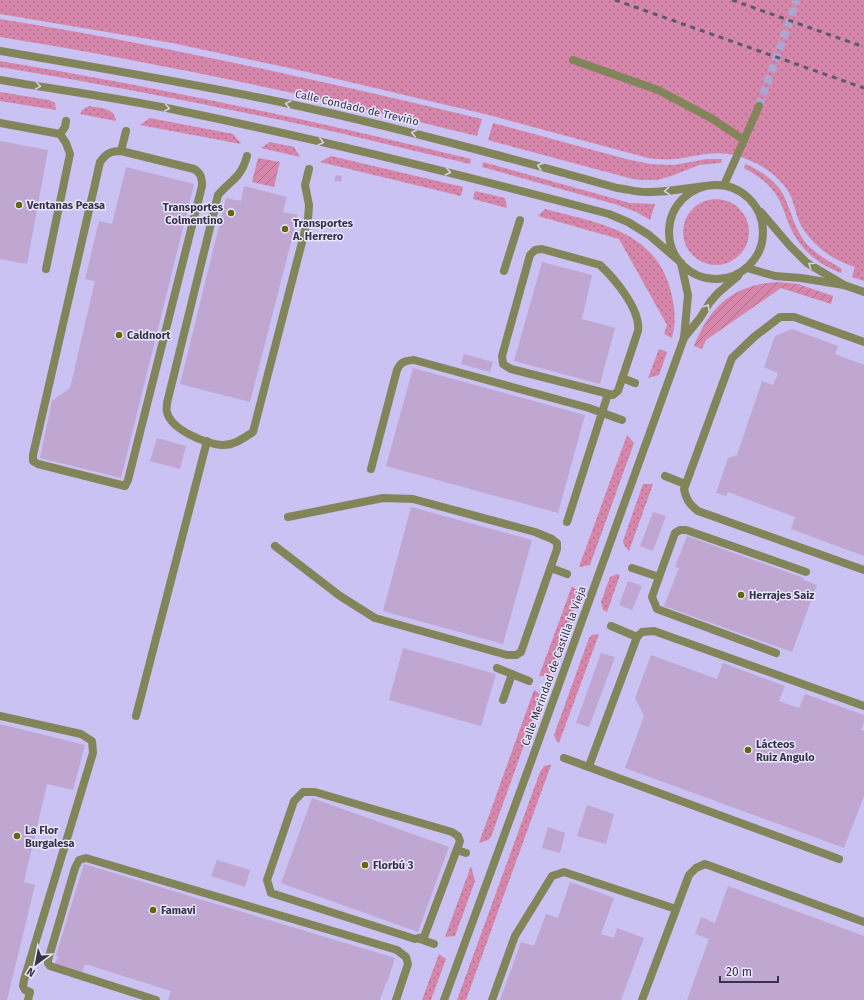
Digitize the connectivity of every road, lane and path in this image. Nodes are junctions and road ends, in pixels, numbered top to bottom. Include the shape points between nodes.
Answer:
1 (0, 51) edge
2 (573, 60) dead end
3 (0, 80) edge
4 (759, 106) tunnel mouth
5 (66, 121) dead end
6 (0, 123) edge
7 (126, 131) dead end
8 (60, 134) junction
9 (744, 140) junction
10 (121, 151) junction
11 (247, 156) dead end
12 (309, 169) dead end
13 (724, 185) junction
14 (705, 186) junction
15 (756, 205) junction
16 (520, 220) dead end
17 (680, 262) junction
18 (46, 269) dead end
19 (745, 270) junction
20 (504, 271) dead end
21 (844, 285) junction
22 (864, 292) edge
23 (684, 338) junction
24 (864, 342) edge
25 (622, 378) junction
26 (635, 383) dead end
27 (608, 394) junction
28 (602, 413) junction
29 (622, 420) dead end
30 (207, 441) junction
31 (371, 469) dead end
32 (666, 476) dead end
33 (685, 484) junction
34 (288, 517) dead end
35 (567, 522) dead end
36 (275, 546) dead end
37 (551, 568) junction
38 (632, 568) dead end
39 (864, 570) edge
40 (806, 572) dead end
41 (568, 574) dead end
42 (659, 577) junction
43 (611, 626) dead end
44 (637, 637) junction
45 (776, 653) dead end
46 (497, 668) dead end
47 (512, 674) junction
48 (529, 681) dead end
49 (503, 700) dead end
50 (864, 706) edge
51 (0, 716) edge
52 (136, 716) dead end
53 (564, 758) dead end
54 (589, 766) junction
55 (457, 850) junction
56 (466, 852) dead end
57 (839, 859) dead end
58 (676, 909) junction
59 (864, 922) edge
60 (420, 939) junction
61 (434, 944) dead end
62 (28, 1000) edge
63 (156, 1000) edge
64 (396, 1000) edge
65 (444, 1000) edge
66 (492, 1000) edge
67 (642, 1000) edge

14 -> 1 street, Calle Condado de Treviño via 647,192 618,188 480,149 286,103 166,79
2 - 9 street via 658,90 711,118
3 -> 17 street via 175,110 300,137 609,214 648,234
4 - 9 street
5 - 8 street
6 - 8 street
7 - 10 street
8 - 18 street via 70,154
9 - 13 street
10 - 10 street via 194,169 199,172 202,179 138,443 125,486 38,464 33,461 32,455 100,162 108,153
11 - 30 street via 239,176 218,195 167,403 166,412 172,422 183,432
12 - 30 street via 305,185 309,205 308,219 253,432 239,442 222,445
13 - 14 street
13 - 15 street via 742,192
14 - 17 street via 691,192 679,202 672,216 669,231 671,246
15 - 19 street via 764,231 762,245 756,258
21 -> 15 street via 808,263 790,246
16 - 20 street
17 - 19 street via 691,272 704,278 731,277
17 - 23 street, Calle Merindad de Castilla la Vieja via 688,294
19 - 21 street
23 -> 19 street, Calle Merindad de Castilla la Vieja via 718,293
21 - 22 street
23 - 65 street, Calle Merindad de Castilla la Vieja
24 - 33 street via 794,317 780,317 754,337 732,358
25 - 26 street
25 - 27 street via 618,391 612,395
25 - 27 street via 639,325 626,296 600,265 542,249 535,250 530,255 524,275 502,356 503,364 511,369
27 - 28 street
28 - 29 street
28 - 31 street via 414,360 404,361 397,370
28 - 35 street
30 - 52 street
32 - 33 street
33 - 39 street via 685,496 689,504 698,511
34 - 37 street via 383,498 413,499 535,532 552,539 557,543 557,549
36 - 37 street via 340,596 375,618 507,656 521,652
37 - 41 street
38 - 42 street
40 - 42 street via 680,530 675,533
42 - 45 street via 652,597 657,609
43 - 44 street
44 - 50 street via 642,632 654,631
44 - 54 street
46 - 47 street
47 - 48 street
47 - 49 street
51 - 62 street via 81,734 92,741 93,753 22,986 30,992
53 - 54 street
54 - 57 street
55 - 56 street
55 - 60 street via 427,932
55 - 60 street via 460,841 458,836 444,830 315,792 303,792 294,801 267,880 271,893
58 - 59 street via 689,875 705,864
58 - 66 street via 564,872 552,876 514,936
58 - 67 street
60 - 61 street
63 - 64 street via 50,966 48,963 79,860 86,858 397,950 406,957 408,964

